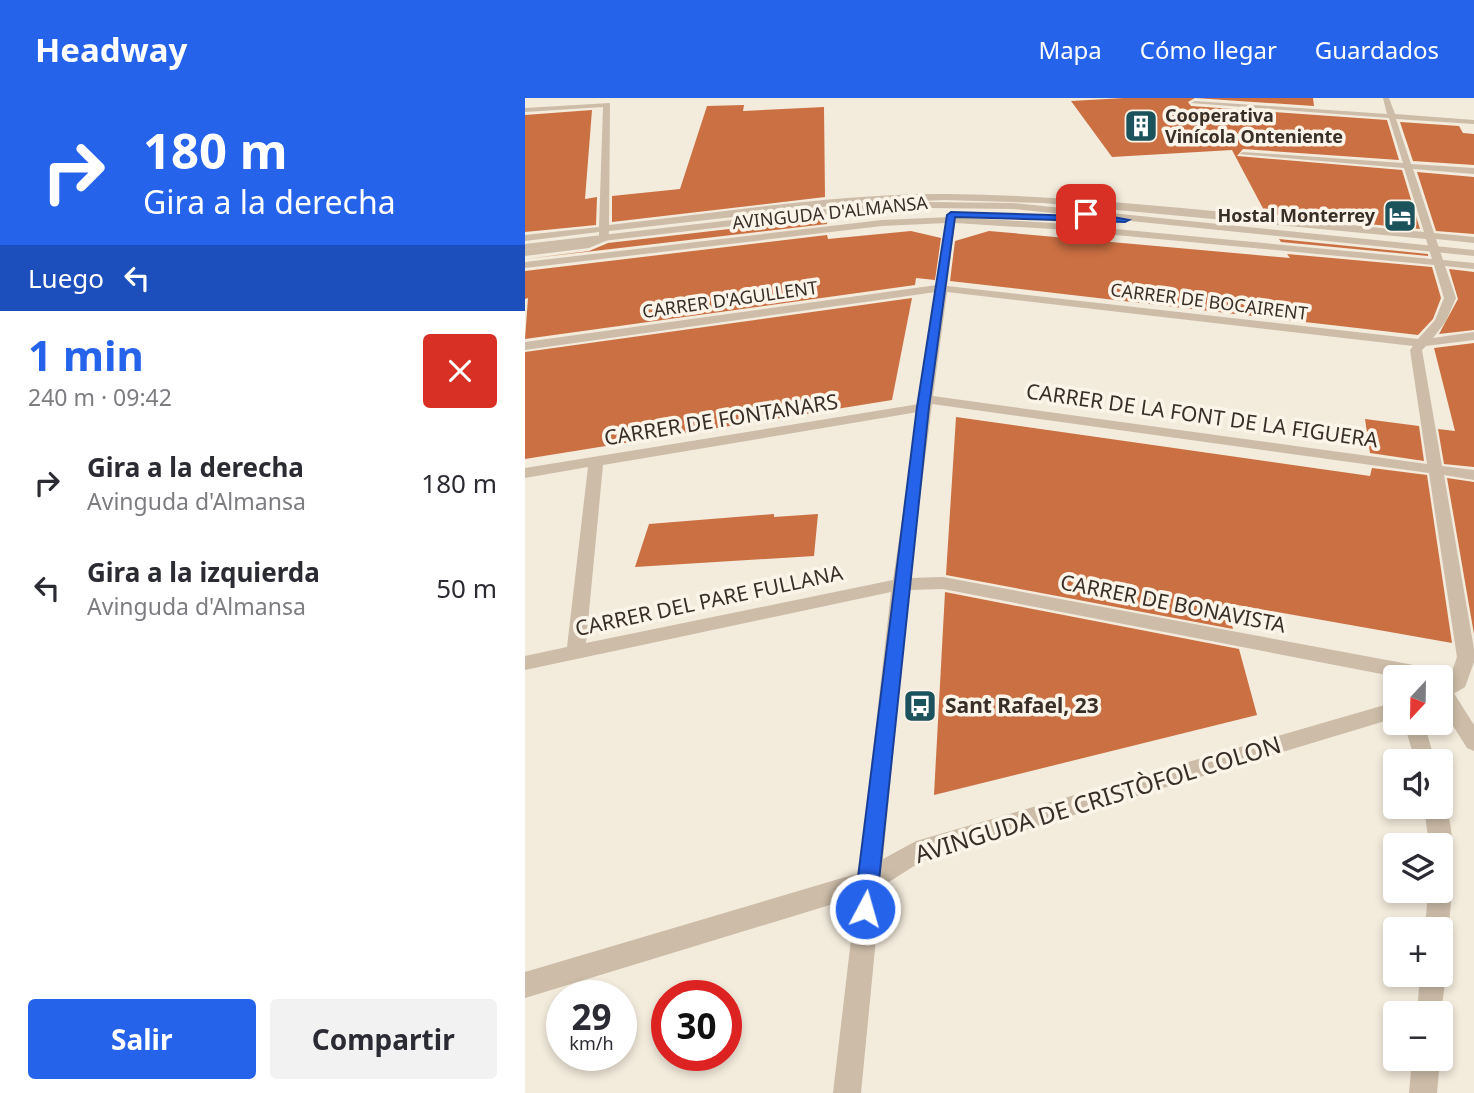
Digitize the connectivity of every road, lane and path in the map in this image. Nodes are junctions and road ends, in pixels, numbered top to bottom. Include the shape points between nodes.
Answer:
1 (1386, 98) edge
2 (601, 103) edge
3 (1195, 103) dead end
4 (525, 110) edge
5 (1392, 116) junction
6 (1474, 122) edge
7 (1243, 154) dead end
8 (1408, 166) junction
9 (1474, 172) edge
10 (920, 198) junction
11 (869, 200) junction
12 (891, 207) junction
13 (1146, 209) junction
14 (951, 218) junction
15 (1125, 220) junction
16 (1141, 222) junction
17 (604, 233) junction
18 (525, 238) edge
19 (1474, 240) edge
20 (525, 247) edge
21 (1437, 249) junction
22 (1474, 253) edge
23 (525, 255) edge
24 (525, 265) edge
25 (1474, 266) edge
26 (939, 288) junction
27 (1474, 336) edge
28 (1419, 343) junction
29 (525, 346) edge
30 (924, 403) junction
31 (596, 462) junction
32 (1434, 470) junction
33 (525, 473) edge
34 (1474, 475) edge
35 (901, 584) junction
36 (576, 652) junction
37 (525, 663) edge
38 (1383, 672) edge
39 (1453, 677) edge
40 (1453, 696) edge
41 (1383, 714) edge
42 (1474, 742) edge
43 (867, 882) junction
44 (525, 985) edge
45 (1425, 1071) edge
46 (846, 1093) edge
47 (1423, 1093) edge

1 - 5 street
2 - 4 street
2 - 17 street
3 - 5 street
5 - 6 street
5 - 8 street
7 - 8 street
8 - 9 street
8 - 21 street
10 - 11 street, AVINGUDA D'ALMANSA
10 - 12 street
10 - 13 street, AVINGUDA D'ALMANSA via 1006,198
11 - 12 street
11 - 17 street, AVINGUDA D'ALMANSA
12 - 14 street via 935,209
12 - 15 street, AVINGUDA D'ALMANSA via 1013,206
12 - 17 street, AVINGUDA D'ALMANSA
13 - 16 street
13 - 21 street, AVINGUDA D'ALMANSA
14 - 15 street, AVINGUDA D'ALMANSA
14 - 21 street, AVINGUDA D'ALMANSA
14 - 23 street, AVINGUDA D'ALMANSA via 854,218
14 - 24 street, AVINGUDA D'ALMANSA
14 - 26 street
15 - 16 street, AVINGUDA D'ALMANSA
16 - 21 street, AVINGUDA D'ALMANSA
17 - 18 street, AVINGUDA D'ALMANSA
17 - 20 street, AVINGUDA D'ALMANSA
17 - 23 street via 589,245
19 - 21 street, AVINGUDA D'ALMANSA
21 - 22 street, AVINGUDA D'ALMANSA
21 - 25 street, AVINGUDA D'ALMANSA
21 - 28 street via 1450,298 1448,308
26 - 28 street, CARRER DE BOCAIRENT
26 - 29 street, CARRER D'AGULLENT
26 - 30 street
27 - 28 street, CARRER DE BOCAIRENT
28 - 32 street via 1416,357
30 - 31 street, CARRER DE FONTANARS
30 - 32 street, CARRER DE LA FONT DE LA FIGUERA
30 - 35 street
31 - 33 street, CARRER DE FONTANARS
31 - 36 street
32 - 34 street, CARRER DE LA FONT DE LA FIGUERA
32 - 39 street via 1466,657
35 - 36 street, CARRER DEL PARE FULLANA
35 - 38 street, CARRER DE BONAVISTA via 943,583
35 - 43 street
36 - 37 street, CARRER DEL PARE FULLANA
40 - 42 street
41 - 43 street, AVINGUDA DE CRISTÒFOL COLON via 916,852
43 - 44 street, AVINGUDA DE CRISTÒFOL COLON
43 - 46 street
45 - 47 street

